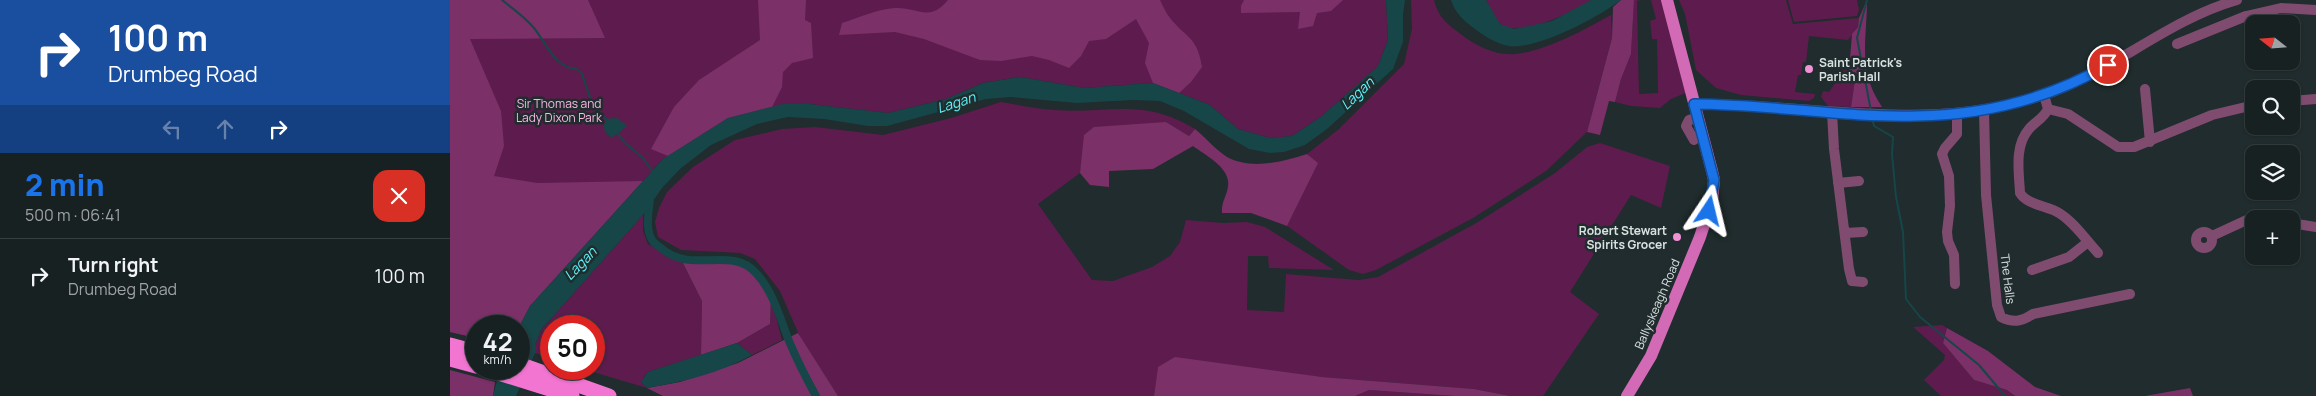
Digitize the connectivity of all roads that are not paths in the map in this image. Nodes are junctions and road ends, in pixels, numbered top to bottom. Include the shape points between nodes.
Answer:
1 (1667, 0) edge
2 (2237, 0) edge
3 (2314, 0) edge
4 (2316, 10) edge
5 (2177, 44) dead end
6 (2146, 89) dead end
7 (2044, 95) junction
8 (2316, 98) edge
9 (2300, 100) edge
10 (1694, 104) junction
11 (2245, 107) edge
12 (2048, 109) junction
13 (1984, 110) junction
14 (1832, 112) junction
15 (1957, 113) junction
16 (1698, 117) junction
17 (1694, 140) dead end
18 (2150, 142) junction
19 (1859, 181) dead end
20 (1838, 183) junction
21 (2245, 221) edge
22 (2300, 224) edge
23 (2316, 227) edge
24 (1863, 232) dead end
25 (1844, 234) junction
26 (2212, 236) dead end
27 (2088, 242) junction
28 (2098, 253) dead end
29 (2032, 270) dead end
30 (1863, 282) dead end
31 (1955, 284) dead end
32 (2130, 294) dead end
33 (450, 345) edge
34 (465, 349) edge
35 (450, 359) edge
36 (465, 363) edge
37 (530, 371) edge
38 (530, 376) edge
39 (540, 378) joint
40 (544, 380) edge
41 (548, 380) edge
42 (572, 396) edge
43 (609, 396) edge
44 (1627, 396) edge

1 - 10 main road, Ballyskeagh Road
2 - 7 street via 2181,22 2097,71
3 - 4 street
4 - 5 street via 2281,8 2246,16
6 - 18 street
7 - 12 street
7 - 13 street
8 - 9 street
10 - 14 street
10 - 16 main road, Ballyskeagh Road
11 - 18 street via 2212,115
12 - 18 street via 2068,114 2118,147
12 - 27 street via 2030,128 2020,145 2020,194 2061,214
13 - 15 street
13 - 32 street, The Halls via 1987,205 2001,317 2020,321 2032,314
14 - 15 street via 1918,116
14 - 20 street
15 - 31 street via 1957,134 1942,154 1949,176 1947,232 1954,255
16 - 17 street via 1689,120 1686,126
16 - 44 main road, Ballyskeagh Road via 1714,180 1709,211 1651,356
19 - 20 street
20 - 25 street
21 - 26 street
22 - 23 street
24 - 25 street
25 - 30 street via 1852,281
27 - 28 street
27 - 29 street via 2070,257
33 - 34 highway
35 - 36 highway
37 - 39 highway
38 - 39 highway
40 - 42 highway
41 - 43 highway

